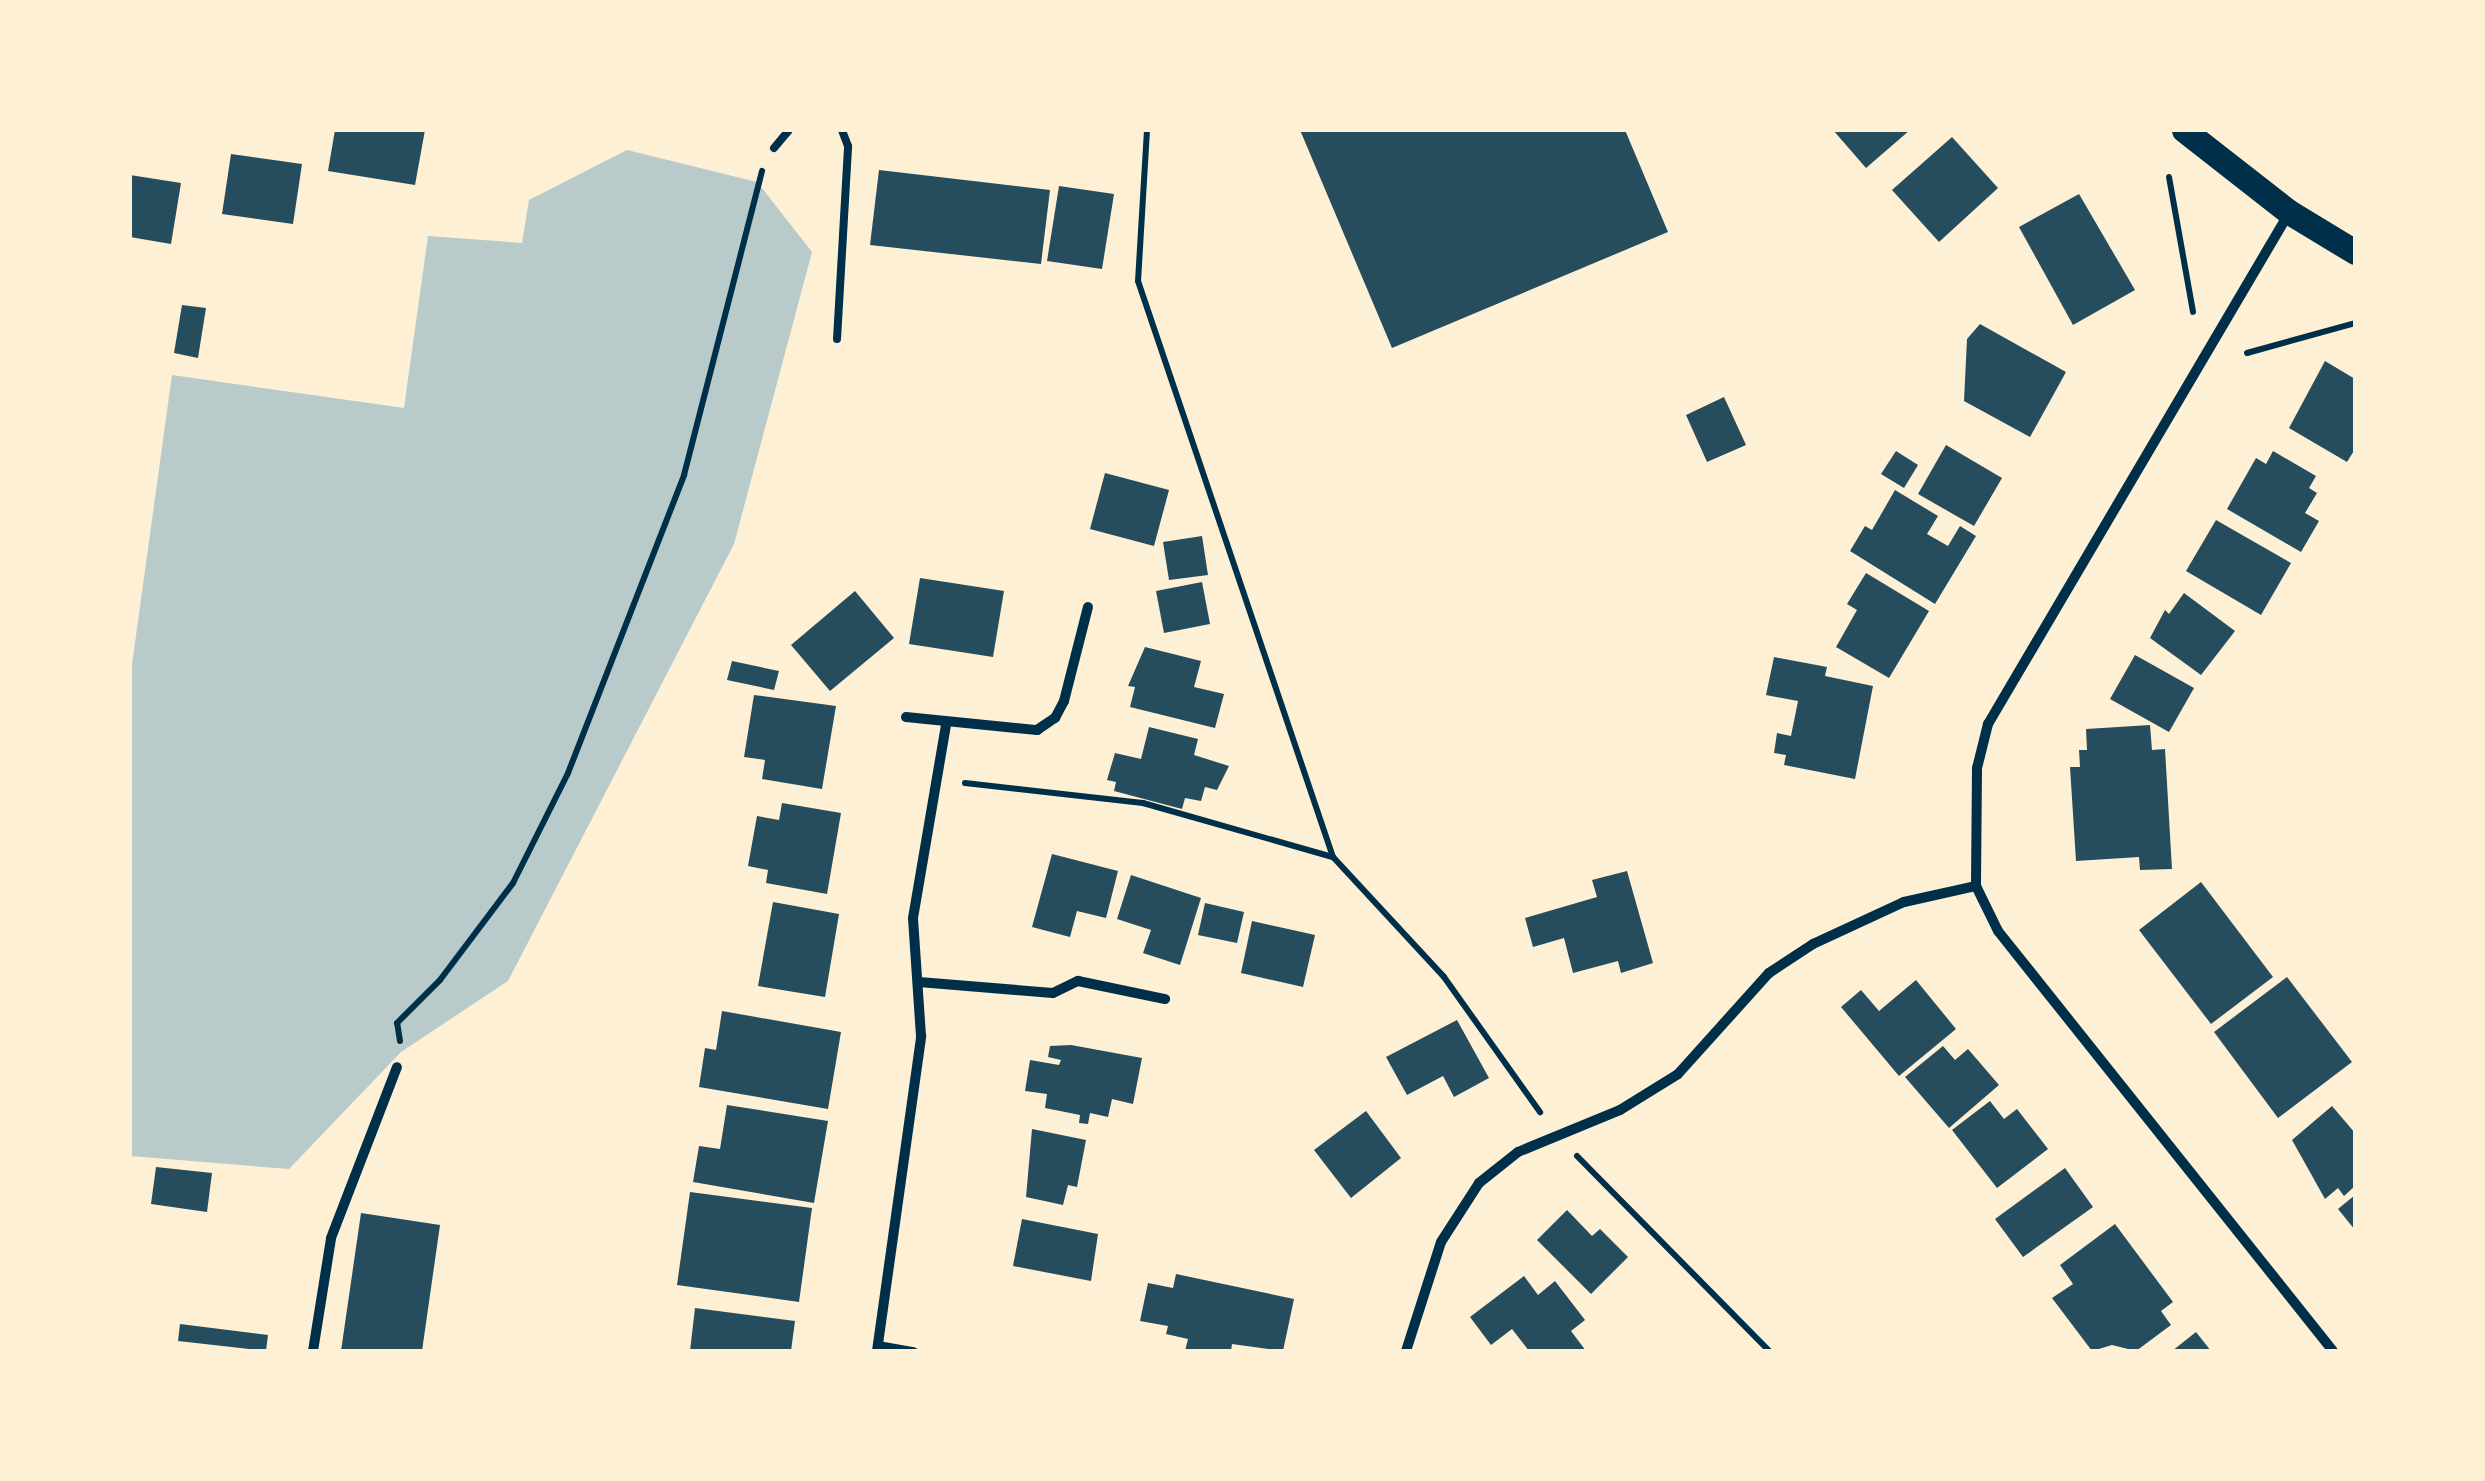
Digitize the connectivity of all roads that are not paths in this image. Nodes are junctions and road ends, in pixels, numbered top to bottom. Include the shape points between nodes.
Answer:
1 (789, 130) edge
2 (842, 130) edge
3 (2184, 130) edge
4 (774, 148) road end
5 (2290, 212) junction
6 (2355, 252) edge
7 (837, 339) dead end
8 (1088, 608) dead end
9 (906, 717) dead end
10 (946, 724) junction
11 (1976, 886) junction
12 (919, 982) junction
13 (1165, 999) dead end
14 (396, 1067) road end
15 (878, 1348) edge
16 (313, 1351) edge
17 (913, 1351) edge
18 (1406, 1351) edge
19 (2333, 1351) edge

1 - 4 lane
2 - 7 lane via 848,146
3 - 5 main road
5 - 6 main road
5 - 11 street via 1988,724 1977,768
8 - 10 street via 1055,718 1025,731
9 - 10 street
10 - 12 street via 912,918
11 - 18 street via 1904,902 1814,944 1755,987 1678,1074 1620,1110 1518,1152 1460,1207 1441,1242
11 - 19 street via 1998,932
12 - 13 street via 1053,992 1078,982
12 - 15 street via 921,1036
14 - 16 street via 331,1238
15 - 17 lane

